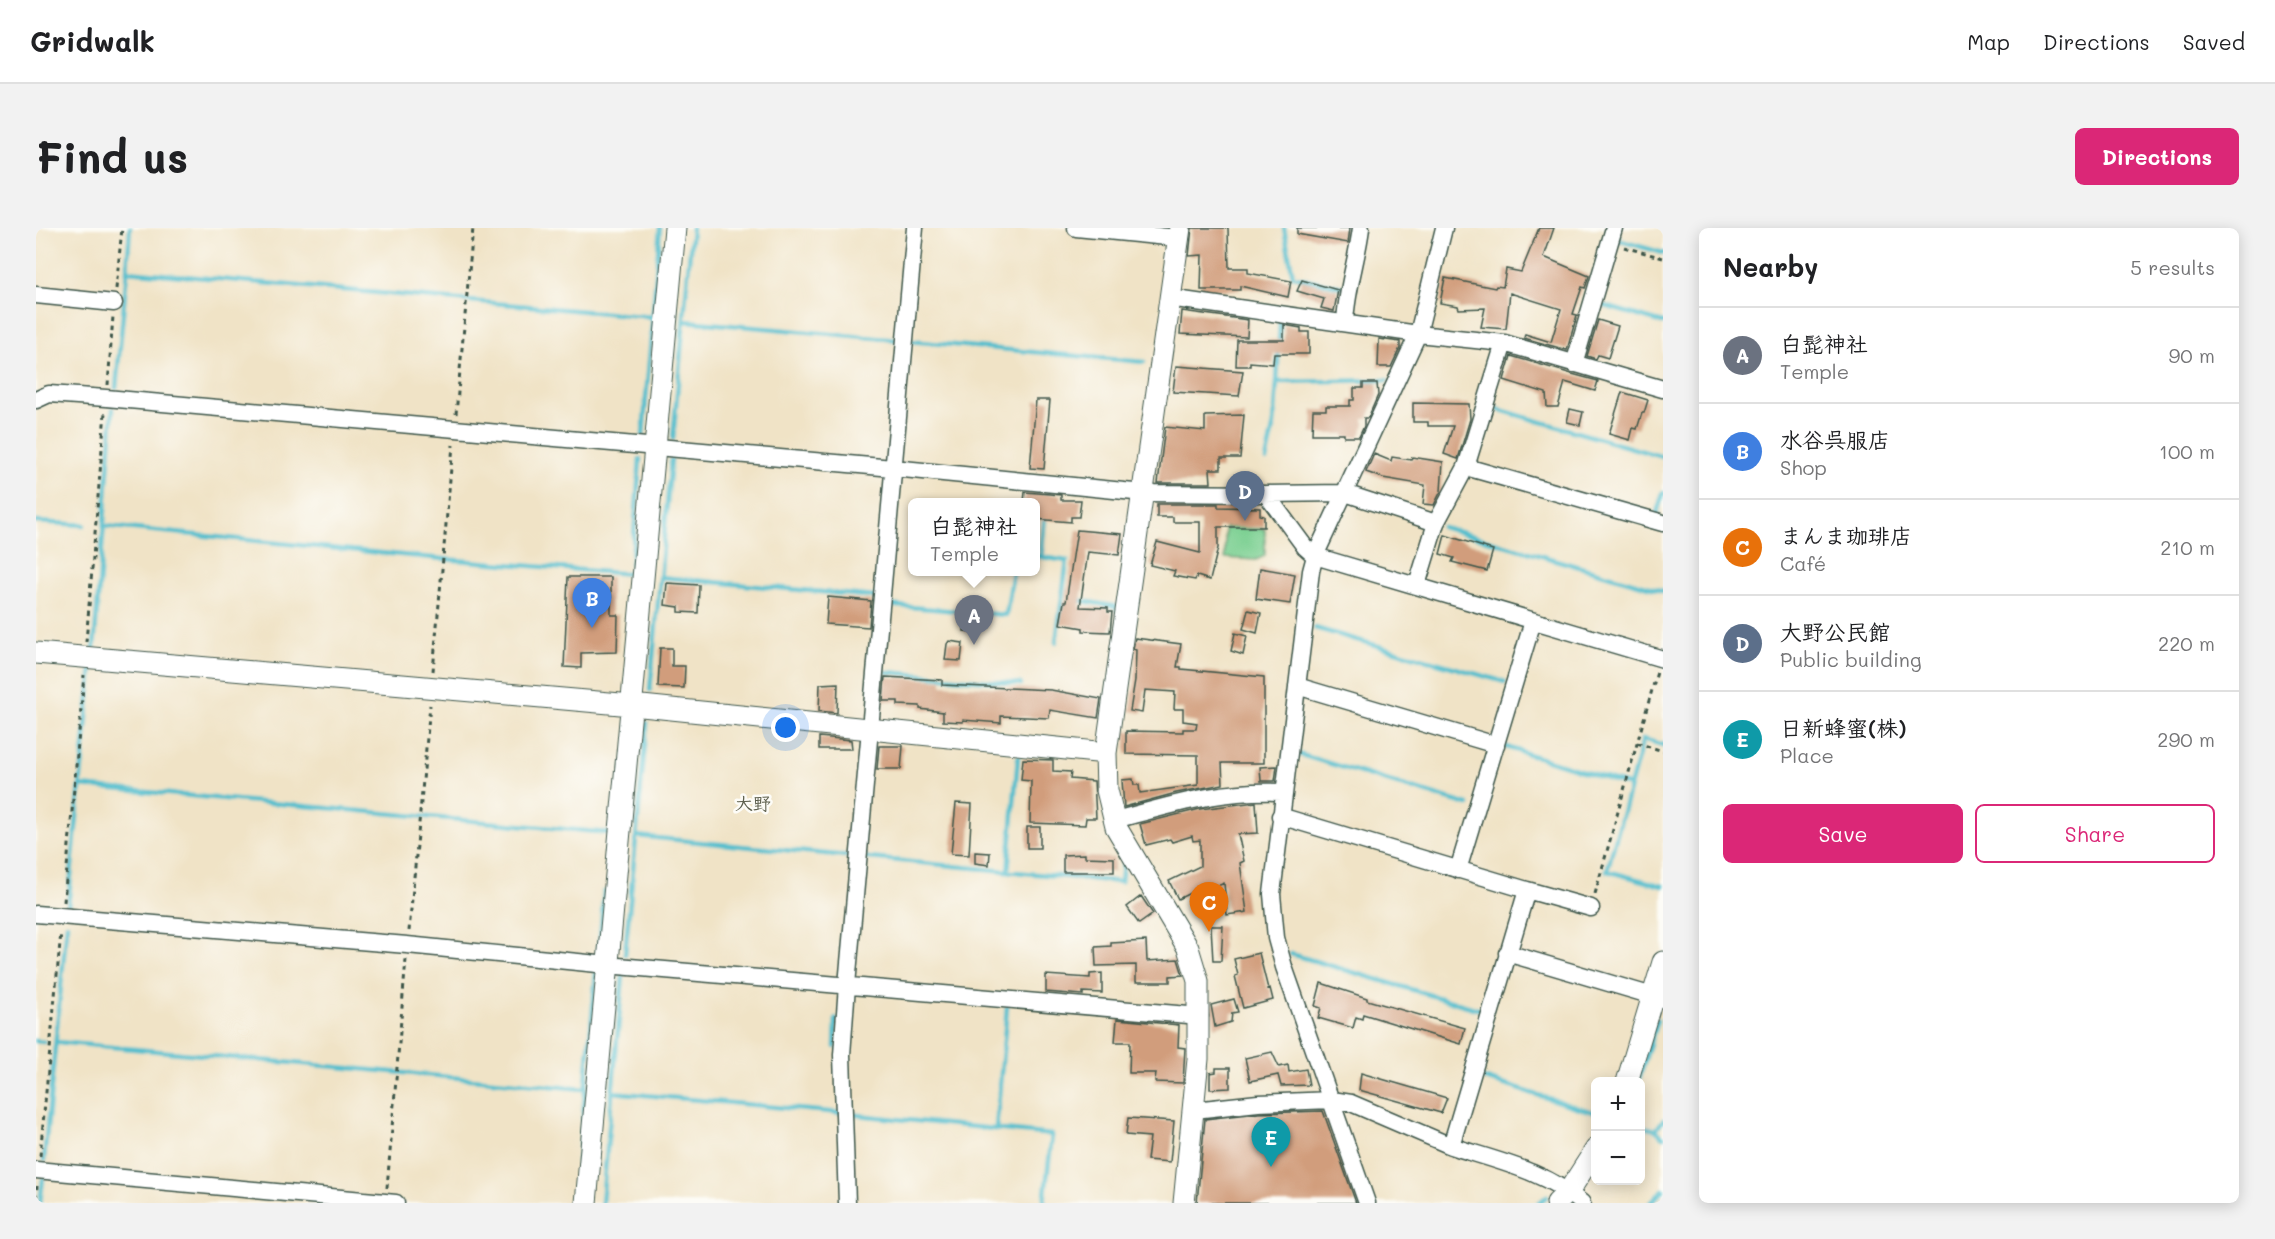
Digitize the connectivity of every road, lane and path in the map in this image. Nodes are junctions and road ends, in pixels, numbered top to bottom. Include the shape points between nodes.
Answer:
1 (122, 228) edge
2 (473, 228) edge
3 (675, 228) edge
4 (915, 228) edge
5 (1076, 228) edge
6 (1360, 228) edge
7 (1444, 228) edge
8 (1179, 233) edge
9 (1612, 235) edge
10 (1663, 258) edge
11 (36, 295) edge
12 (1169, 298) junction
13 (114, 303) junction
14 (1345, 323) junction
15 (1418, 334) junction
16 (1504, 343) junction
17 (1574, 364) junction
18 (1663, 389) edge
19 (106, 398) junction
20 (36, 400) edge
21 (454, 430) junction
22 (655, 449) junction
23 (1466, 467) junction
24 (893, 468) junction
25 (1144, 493) junction
26 (1345, 493) junction
27 (1266, 494) junction
28 (1436, 523) junction
29 (1663, 523) edge
30 (1315, 556) junction
31 (1417, 585) junction
32 (1533, 621) junction
33 (36, 653) edge
34 (84, 658) junction
35 (1662, 659) edge
36 (1297, 686) junction
37 (431, 689) junction
38 (632, 705) junction
39 (870, 730) junction
40 (1638, 743) junction
41 (1496, 745) junction
42 (1663, 751) edge
43 (1106, 753) junction
44 (1283, 792) junction
45 (1280, 816) junction
46 (1115, 820) junction
47 (1458, 870) junction
48 (1527, 890) junction
49 (1590, 908) joint
50 (36, 914) edge
51 (1507, 954) junction
52 (1663, 962) edge
53 (608, 966) junction
54 (846, 985) junction
55 (1658, 998) edge
56 (1200, 1016) junction
57 (1629, 1077) edge
58 (1332, 1100) junction
59 (1194, 1110) junction
60 (1451, 1146) junction
61 (1591, 1158) edge
62 (36, 1170) edge
63 (1569, 1199) edge
64 (396, 1203) edge
65 (586, 1203) edge
66 (847, 1203) edge
67 (1184, 1203) edge
68 (1367, 1203) edge

1 - 13 path
2 - 21 path
3 - 22 street
4 - 24 street
5 - 8 street
6 - 14 street
7 - 15 street
8 - 12 street
9 - 10 path
9 - 17 street
11 - 13 street
12 - 14 street
12 - 25 street
13 - 19 path
14 - 15 street
15 - 16 street
15 - 26 street
16 - 17 street
16 - 23 street
17 - 18 street
19 - 20 street via 49,394
19 - 21 street
19 - 34 path
21 - 22 street
21 - 37 path
22 - 24 street
22 - 38 street
23 - 28 street
23 - 29 street
24 - 25 street
24 - 39 street
25 - 27 street
25 - 43 street
26 - 27 street
26 - 28 street
26 - 30 street
27 - 30 street
28 - 31 street
30 - 31 street
30 - 36 street
31 - 32 street
32 - 35 street
32 - 41 street
33 - 34 street
34 - 37 street
35 - 40 path
36 - 41 street
36 - 44 street
37 - 38 street
38 - 39 street
38 - 53 street
39 - 43 street
39 - 54 street
40 - 42 path
40 - 49 path
41 - 47 street
43 - 46 street via 1107,790
44 - 45 street
44 - 46 street via 1200,797
45 - 47 street
45 - 58 street via 1272,894 1276,938
46 - 56 street via 1188,948 1198,981
47 - 48 street
48 - 49 street
48 - 51 street
50 - 53 street
51 - 55 street
51 - 60 street
52 - 55 street
53 - 54 street
53 - 65 street
54 - 56 street
54 - 66 street via 842,1055
55 - 57 street
56 - 59 street
58 - 59 street
58 - 60 street via 1351,1103
58 - 68 street
59 - 67 street
60 - 63 street via 1545,1177
61 - 63 street
62 - 64 street

